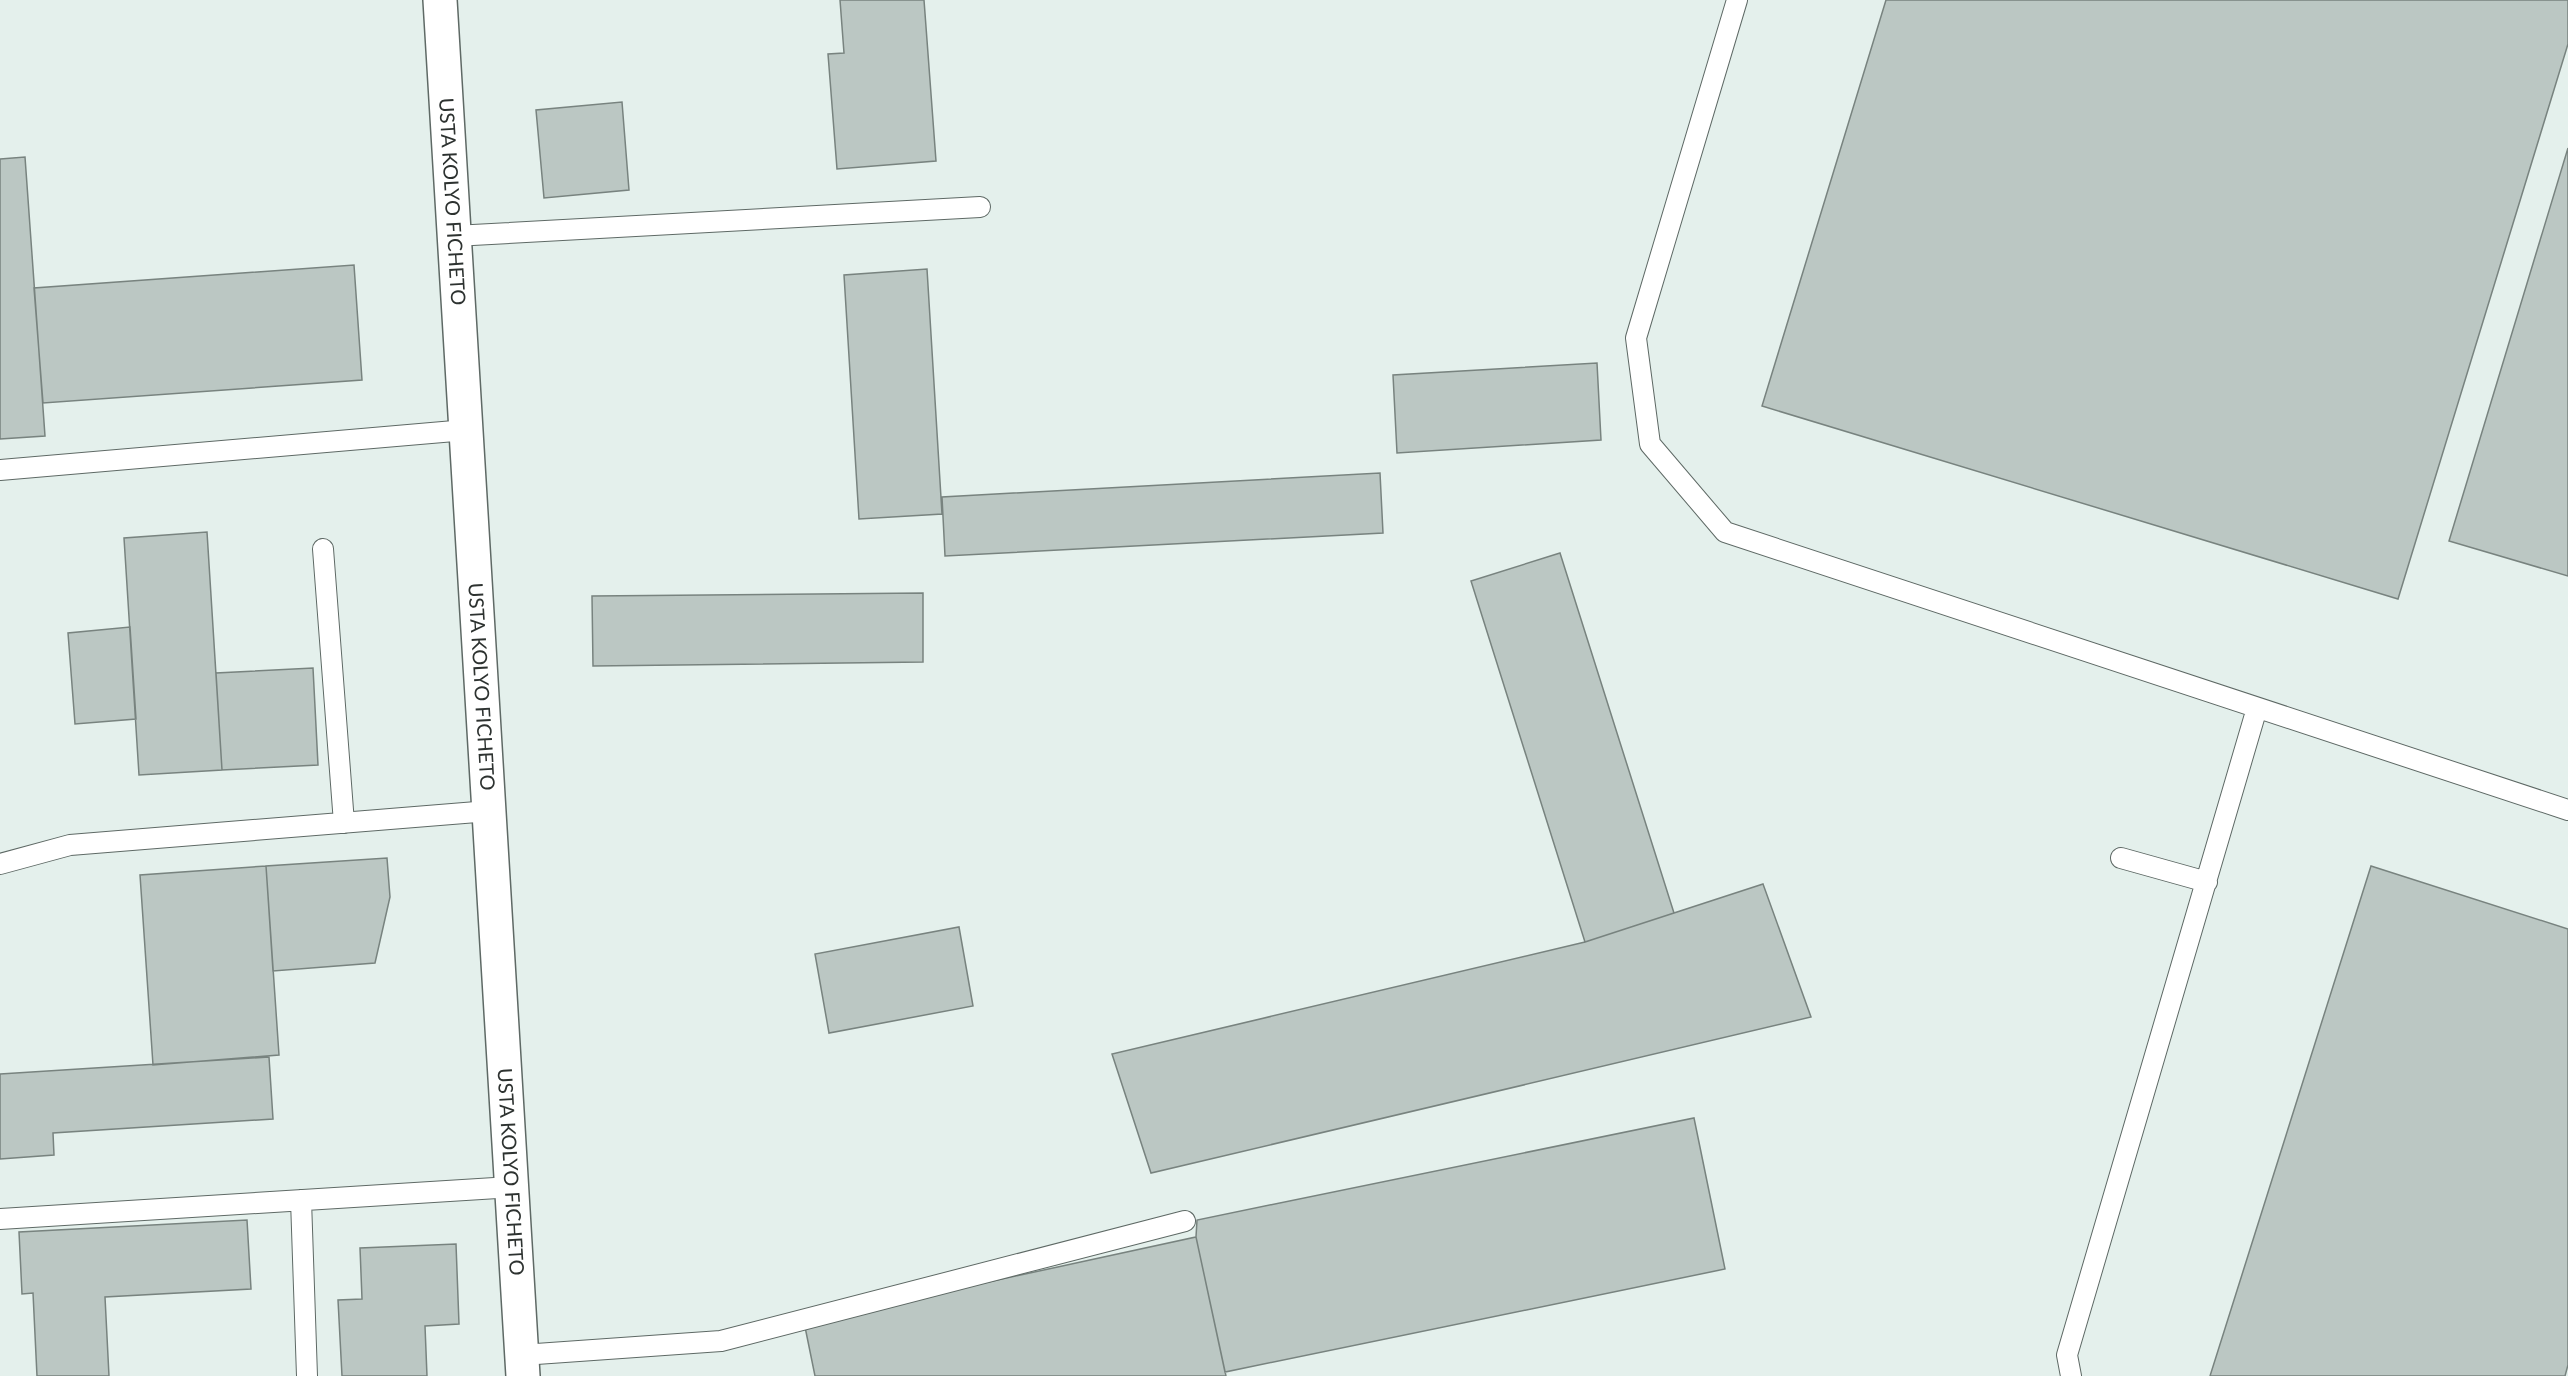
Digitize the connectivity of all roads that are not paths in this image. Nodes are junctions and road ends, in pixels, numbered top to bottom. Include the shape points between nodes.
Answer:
1 (440, 0) edge
2 (1737, 0) edge
3 (980, 207) dead end
4 (454, 236) junction
5 (466, 430) junction
6 (0, 470) edge
7 (323, 549) dead end
8 (2258, 708) junction
9 (2568, 810) edge
10 (489, 811) junction
11 (344, 823) junction
12 (2121, 858) dead end
13 (0, 864) edge
14 (2207, 882) junction
15 (512, 1186) junction
16 (301, 1200) junction
17 (0, 1219) edge
18 (1185, 1221) dead end
19 (522, 1366) edge
20 (307, 1376) edge
21 (2071, 1376) edge

1 - 4 street, USTA KOLYO FICHETO
2 - 8 lane via 1636,338 1650,444 1725,532
3 - 4 lane
4 - 5 street, USTA KOLYO FICHETO
5 - 6 lane
5 - 10 street, USTA KOLYO FICHETO
7 - 11 lane
8 - 9 lane
8 - 14 lane
10 - 11 lane
10 - 15 street, USTA KOLYO FICHETO
11 - 13 lane via 70,845
12 - 14 lane
14 - 21 lane via 2067,1355
15 - 16 lane
15 - 19 street, USTA KOLYO FICHETO
16 - 17 lane
16 - 20 lane
18 - 19 lane via 721,1341

